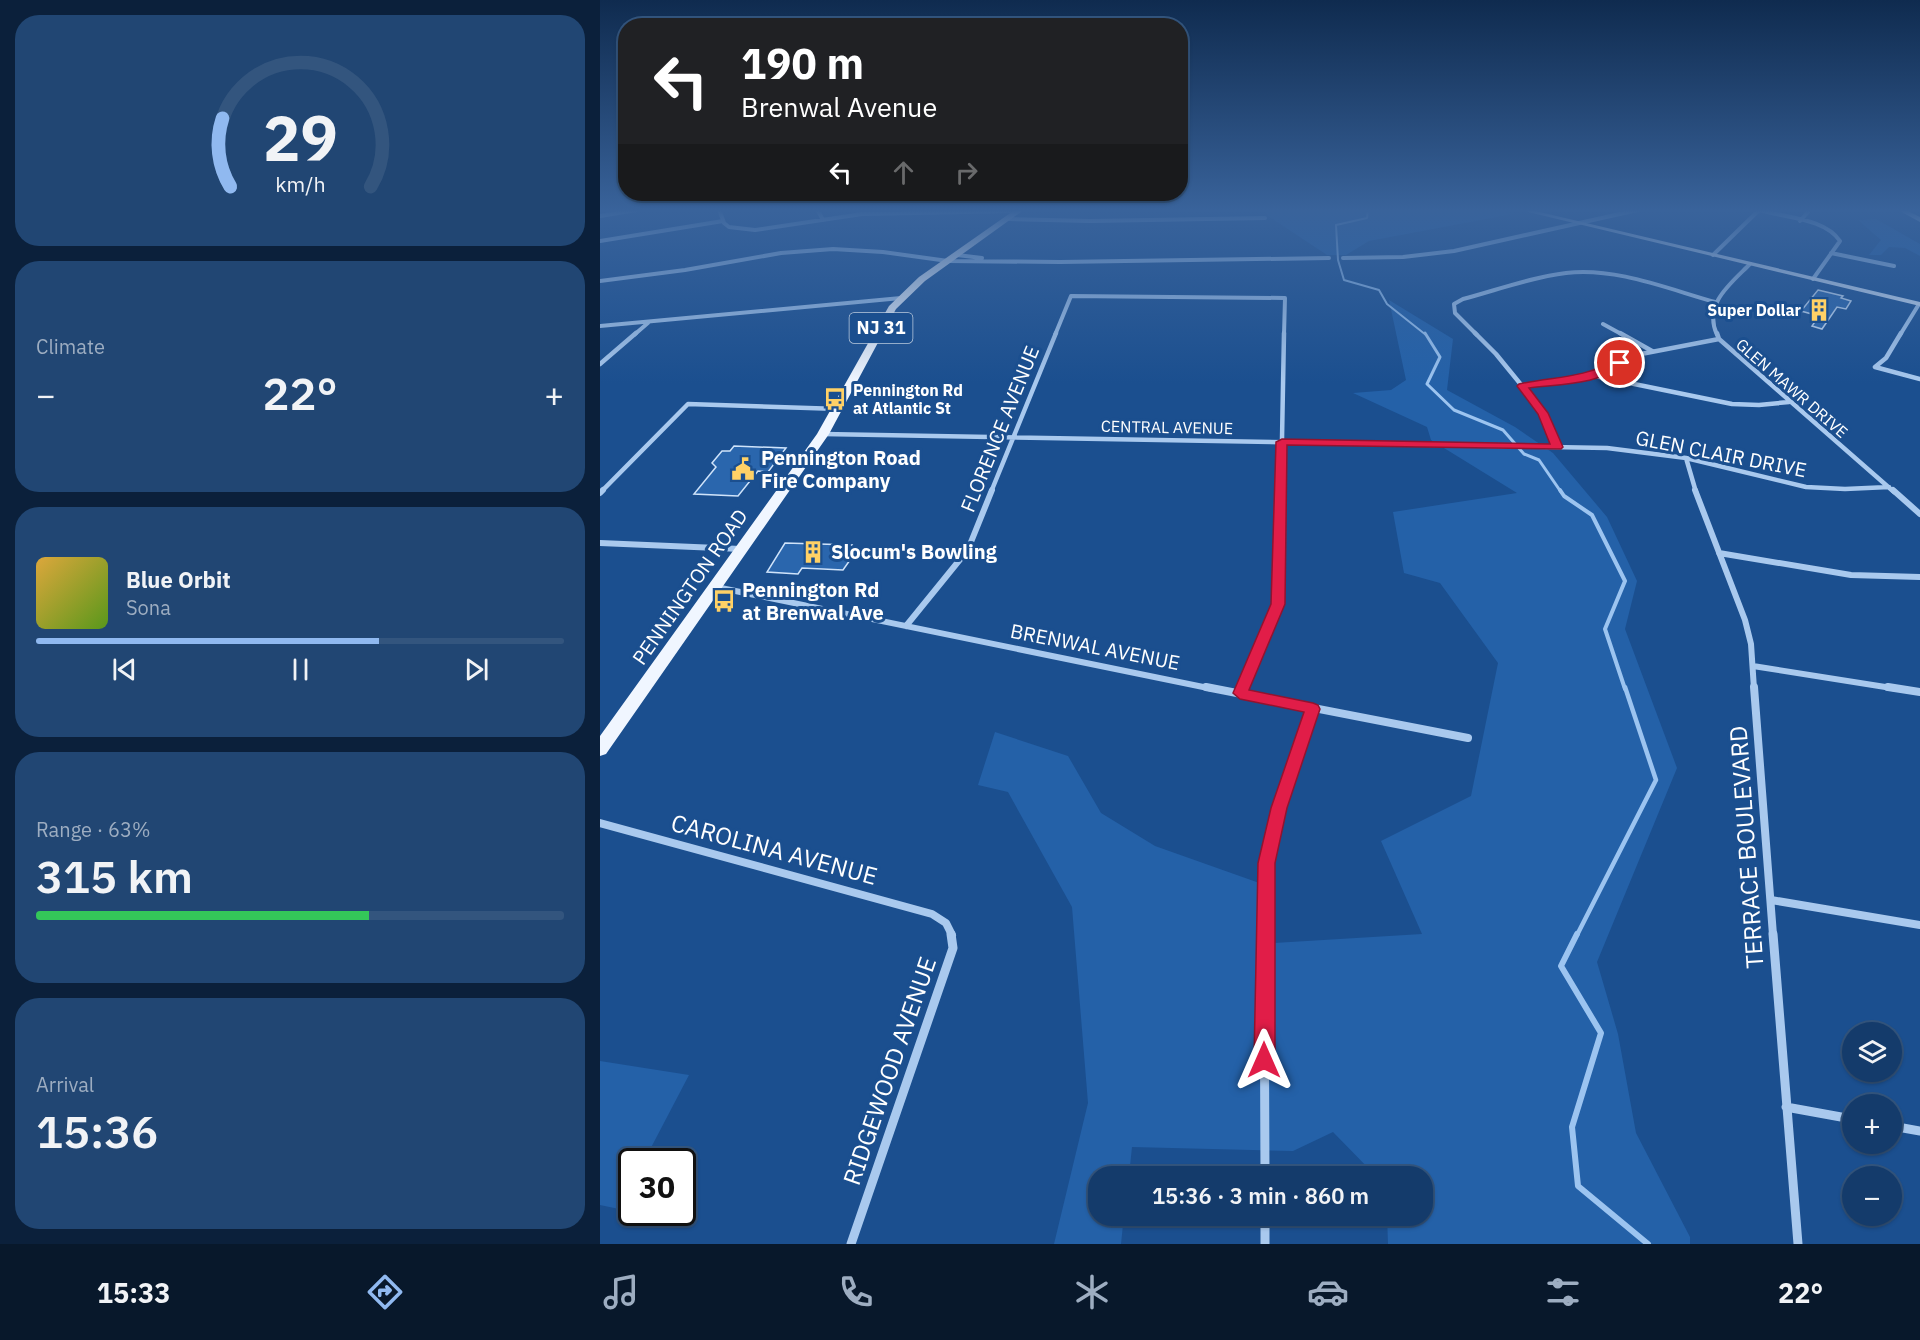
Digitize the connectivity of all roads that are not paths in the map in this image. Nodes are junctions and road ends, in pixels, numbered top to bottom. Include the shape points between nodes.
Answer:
1 (700, 267) edge
2 (940, 267) edge
3 (1747, 267) edge
4 (1763, 267) edge
5 (1822, 267) edge
6 (1813, 279) junction
7 (600, 281) edge
8 (901, 298) junction
9 (1715, 302) junction
10 (1919, 304) edge
11 (649, 321) junction
12 (1603, 324) dead end
13 (600, 326) edge
14 (1719, 339) junction
15 (1652, 351) junction
16 (600, 364) edge
17 (1593, 375) junction
18 (1920, 379) edge
19 (1522, 386) junction
20 (1789, 402) junction
21 (839, 409) junction
22 (823, 434) junction
23 (1013, 437) junction
24 (1282, 442) junction
25 (1510, 446) joint
26 (1557, 447) junction
27 (1686, 458) junction
28 (1889, 487) junction
29 (600, 493) edge
30 (1920, 514) edge
31 (600, 543) edge
32 (742, 549) junction
33 (1719, 553) junction
34 (1920, 577) edge
35 (716, 587) junction
36 (906, 626) junction
37 (1754, 666) junction
38 (1920, 692) edge
39 (1240, 693) junction
40 (1313, 709) junction
41 (1468, 738) dead end
42 (600, 749) edge
43 (600, 823) edge
44 (1771, 900) junction
45 (937, 916) joint
46 (1920, 925) edge
47 (1786, 1107) junction
48 (1842, 1117) edge
49 (1902, 1128) edge
50 (1920, 1131) edge
51 (1265, 1166) edge
52 (1265, 1226) edge
53 (851, 1244) edge
54 (1265, 1244) edge
55 (1798, 1244) edge

1 - 7 street
2 - 8 main road, PENNINGTON ROAD / NJ 31
3 - 9 street
4 - 6 main road
5 - 6 street
6 - 10 main road
8 - 11 street
8 - 21 main road, PENNINGTON ROAD / NJ 31 via 886,317
9 - 14 street, GLEN MAWR DRIVE via 1711,322
9 - 19 street via 1611,275 1581,272 1454,304 1455,313
10 - 18 street via 1886,358 1875,367
11 - 13 street
11 - 16 street
12 - 15 street
14 - 15 street
14 - 20 street, GLEN MAWR DRIVE
15 - 17 street
17 - 19 street
17 - 20 street via 1732,404
19 - 26 street via 1543,413
20 - 28 street, GLEN MAWR DRIVE
21 - 22 main road, PENNINGTON ROAD / NJ 31
21 - 29 street via 688,404
22 - 23 street, CENTRAL AVENUE
22 - 32 main road, PENNINGTON ROAD / NJ 31
23 - 24 street, CENTRAL AVENUE
23 - 24 street, FLORENCE AVENUE via 1071,296 1285,298
23 - 36 street, FLORENCE AVENUE via 966,551
24 - 25 street, CENTRAL AVENUE
24 - 39 street via 1278,604
25 - 26 street, GLEN CLAIR DRIVE
26 - 27 street, GLEN CLAIR DRIVE
27 - 28 street, GLEN CLAIR DRIVE via 1806,487
27 - 33 street, TERRACE BOULEVARD via 1693,488
28 - 30 street, GLEN MAWR DRIVE
31 - 32 street
32 - 35 main road, PENNINGTON ROAD / NJ 31
33 - 34 street via 1851,575
33 - 37 street, TERRACE BOULEVARD via 1746,616
35 - 36 street, BRENWAL AVENUE
35 - 42 main road, PENNINGTON ROAD / NJ 31
36 - 39 street, BRENWAL AVENUE
37 - 38 street
37 - 44 street, TERRACE BOULEVARD
39 - 40 street, BRENWAL AVENUE
40 - 41 street, BRENWAL AVENUE
40 - 51 street via 1279,808 1266,863
43 - 45 street, CAROLINA AVENUE
44 - 46 street
44 - 47 street, TERRACE BOULEVARD
45 - 53 street, RIDGEWOOD AVENUE via 950,927 953,948
47 - 48 street
47 - 55 street, TERRACE BOULEVARD
49 - 50 street
52 - 54 street

